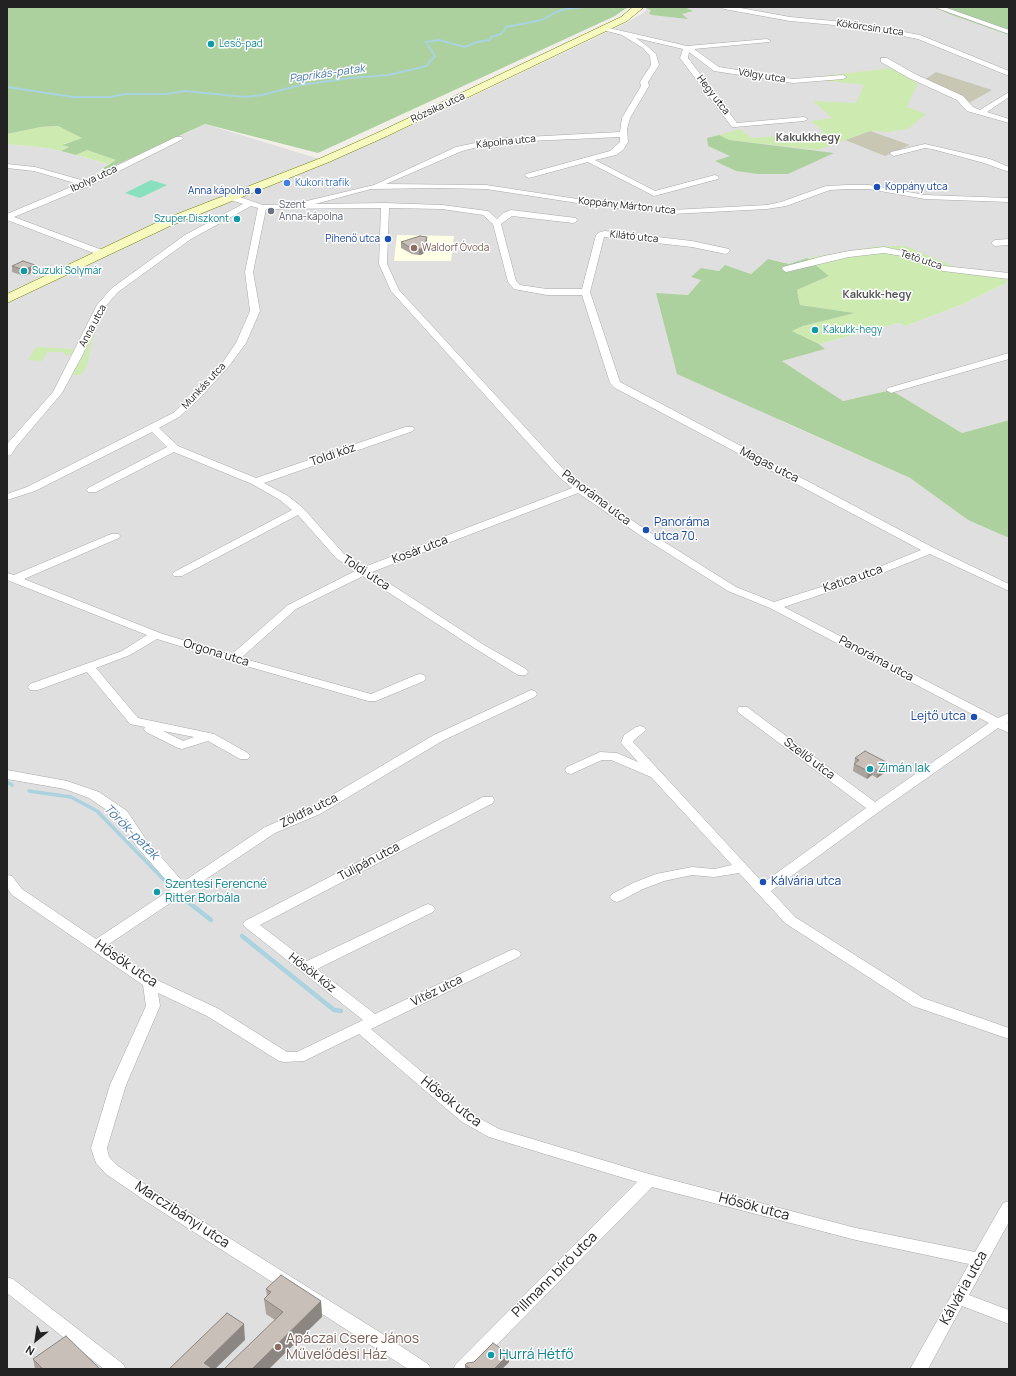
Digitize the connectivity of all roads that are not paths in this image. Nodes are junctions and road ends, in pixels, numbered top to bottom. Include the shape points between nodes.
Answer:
1 (639, 7) edge
2 (724, 7) edge
3 (937, 7) edge
4 (604, 29) junction
5 (1009, 32) edge
6 (624, 33) junction
7 (767, 41) dead end
8 (687, 48) junction
9 (884, 60) dead end
10 (1009, 74) edge
11 (843, 76) dead end
12 (1009, 94) edge
13 (982, 112) junction
14 (804, 119) dead end
15 (1009, 121) edge
16 (624, 134) junction
17 (180, 139) dead end
18 (894, 154) dead end
19 (589, 160) junction
20 (7, 166) edge
21 (1007, 166) edge
22 (529, 176) dead end
23 (715, 177) dead end
24 (86, 184) junction
25 (371, 187) junction
26 (231, 197) junction
27 (1009, 200) edge
28 (249, 204) junction
29 (384, 205) junction
30 (262, 207) junction
31 (292, 207) junction
32 (7, 217) edge
33 (573, 220) dead end
34 (497, 223) junction
35 (1009, 242) edge
36 (995, 243) dead end
37 (726, 251) dead end
38 (102, 253) junction
39 (786, 269) dead end
40 (1009, 276) edge
41 (586, 292) junction
42 (7, 299) edge
43 (1009, 356) edge
44 (891, 390) dead end
45 (153, 428) junction
46 (410, 429) dead end
47 (174, 448) junction
48 (7, 453) edge
49 (256, 482) junction
50 (579, 488) junction
51 (92, 490) dead end
52 (7, 497) edge
53 (299, 510) junction
54 (115, 536) dead end
55 (930, 550) junction
56 (364, 571) junction
57 (178, 574) dead end
58 (11, 577) edge
59 (1009, 588) edge
60 (774, 606) junction
61 (156, 634) junction
62 (233, 659) junction
63 (89, 667) junction
64 (522, 672) dead end
65 (420, 678) dead end
66 (34, 687) dead end
67 (531, 694) dead end
68 (743, 710) dead end
69 (1005, 723) edge
70 (640, 730) dead end
71 (244, 756) dead end
72 (571, 770) dead end
73 (7, 774) edge
74 (658, 776) junction
75 (488, 800) dead end
76 (875, 808) junction
77 (742, 868) junction
78 (7, 878) edge
79 (182, 889) junction
80 (763, 891) junction
81 (617, 898) dead end
82 (428, 909) dead end
83 (250, 924) joint
84 (97, 945) junction
85 (514, 954) dead end
86 (306, 968) junction
87 (150, 983) junction
88 (367, 1025) junction
89 (1009, 1034) edge
90 (649, 1180) junction
91 (1009, 1207) edge
92 (980, 1260) junction
93 (7, 1284) edge
94 (958, 1298) junction
95 (1009, 1317) edge
96 (117, 1369) edge
97 (422, 1369) edge
98 (462, 1369) edge
99 (919, 1369) edge

1 - 4 main road, Rózsika utca via 624,20
2 - 10 street, Kökörcsin utca via 796,20 856,25 920,37
3 - 5 street
4 - 6 street, Völgy utca
4 - 26 main road, Rózsika utca via 326,160
6 - 8 street, Völgy utca
6 - 16 street via 645,47 653,56 655,65 626,118
7 - 8 street, Völgy utca
8 - 11 street, Völgy utca via 717,69 793,81
8 - 14 street, Hegy utca via 684,58 736,125
9 - 13 street via 960,98 970,108
12 - 13 street
13 - 15 street
16 - 19 street via 624,142 620,148 613,153
16 - 25 street, Kápolna utca via 485,143 446,155
17 - 24 street, Ibolya utca
18 - 21 street via 926,146
19 - 22 street
19 - 23 street via 654,194
20 - 24 street via 35,169
24 - 32 street, Ibolya utca
25 - 27 street, Koppány Márton utca via 486,187 597,204 672,212 767,207 829,188 847,187 868,187 925,197
25 - 31 street, Koppány Márton utca
26 - 28 street
26 - 38 main road, Rózsika utca via 166,223
28 - 30 street
28 - 48 street, Anna utca via 188,238 116,290 100,307 57,393
29 - 31 street
29 - 34 street via 478,211 488,214
29 - 50 street, Panoráma utca via 383,264 395,291 557,469
30 - 31 street
30 - 45 street, Munkás utca via 249,272 255,311 241,343 196,397 176,415
32 - 38 street, Ibolya utca
33 - 34 street via 511,213 506,214
34 - 41 street via 512,282 518,287 548,292
35 - 36 street
37 - 41 street, Kilátó utca via 685,243 600,235
38 - 42 main road, Rózsika utca
39 - 40 street, Tető utca via 824,258 884,250 904,254 943,268
41 - 55 street, Magas utca via 618,386
43 - 44 street
45 - 47 street, Toldi utca
45 - 52 street, Munkás utca via 31,489
46 - 49 street, Toldi köz
47 - 49 street, Toldi utca
47 - 51 street
49 - 53 street, Toldi utca
50 - 56 street, Kosár utca
50 - 60 street, Panoráma utca via 654,540 732,589
53 - 56 street, Toldi utca via 340,556
53 - 57 street
54 - 58 street, Orgona utca
55 - 59 street, Magas utca
55 - 60 street, Katica utca via 866,576
56 - 62 street, Kosár utca via 292,607
56 - 64 street, Toldi utca
58 - 61 street, Orgona utca
60 - 69 street, Panoráma utca
61 - 62 street, Orgona utca
61 - 63 street via 126,653
62 - 65 street, Orgona utca via 372,698
63 - 66 street
63 - 71 street via 134,721 182,745 210,737
67 - 79 street, Zöldfa utca via 438,738 315,811 276,826
68 - 76 street, Szellő utca
69 - 76 street
70 - 74 street via 628,738 627,743
72 - 74 street via 600,756 613,756
73 - 79 street via 67,785 94,795 122,814 142,844
74 - 77 street
75 - 83 street, Tulipán utca
76 - 80 street
77 - 80 street
77 - 81 street via 714,873 692,871 661,877
78 - 84 street, Hősök utca via 17,892
79 - 84 street, Zöldfa utca
80 - 89 street via 790,920 918,1002
82 - 86 street
83 - 86 street, Hősök köz
84 - 87 street, Hősök utca
85 - 88 street, Vitéz utca
86 - 88 street, Hősök köz
87 - 88 street, Hősök utca via 212,1012 284,1057 299,1057
87 - 97 street, Marczibányi utca via 152,1006 118,1085 98,1148 102,1159 112,1170 153,1198
88 - 90 street, Hősök utca via 467,1118 494,1133
90 - 92 street, Hősök utca via 856,1234
90 - 98 street, Pillmann bíró utca
91 - 92 street, Kálvária utca
92 - 94 street, Kálvária utca
93 - 96 street
94 - 95 street
94 - 99 street, Kálvária utca

